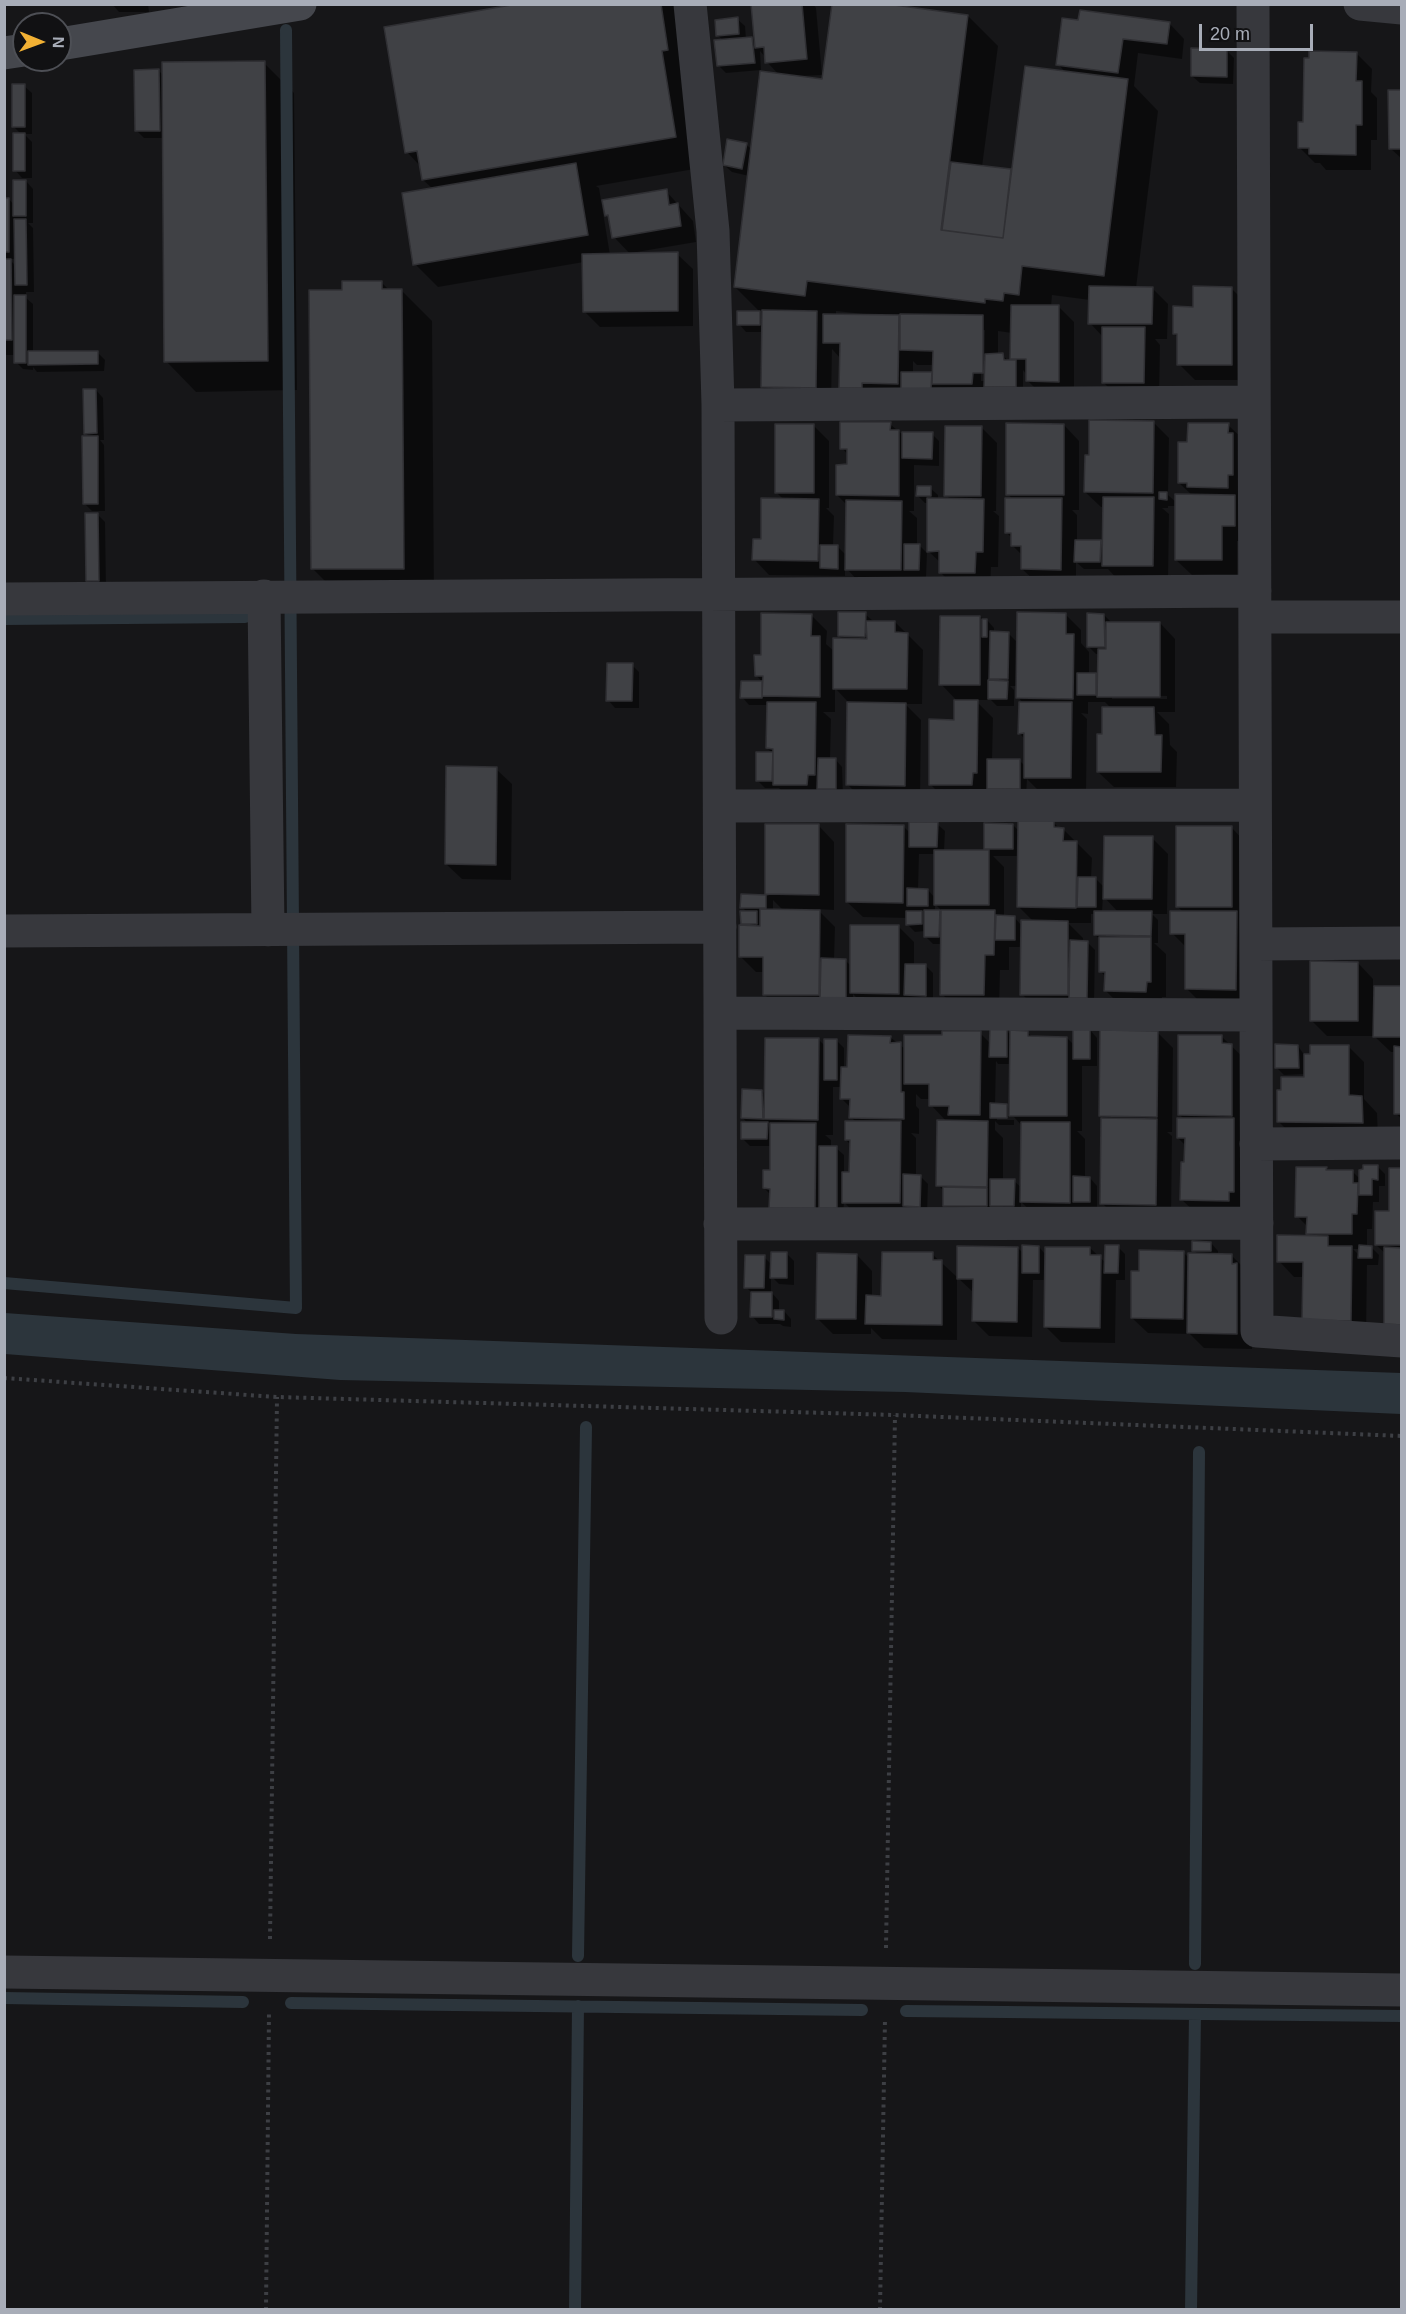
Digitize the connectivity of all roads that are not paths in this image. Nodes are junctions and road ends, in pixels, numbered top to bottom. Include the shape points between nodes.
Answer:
1 (300, 4) edge
2 (690, 4) edge
3 (1253, 4) edge
4 (72, 42) edge
5 (1254, 402) junction
6 (718, 405) junction
7 (719, 593) junction
8 (282, 596) junction
9 (4, 599) edge
10 (1255, 604) junction
11 (1401, 616) edge
12 (1255, 805) junction
13 (720, 806) junction
14 (720, 927) junction
15 (284, 930) junction
16 (4, 931) edge
17 (1256, 944) junction
18 (1401, 944) edge
19 (720, 1013) junction
20 (1256, 1015) junction
21 (1401, 1143) edge
22 (1256, 1144) junction
23 (1257, 1223) junction
24 (720, 1224) junction
25 (721, 1318) dead end
26 (1401, 1341) edge
27 (4, 1972) edge
28 (1401, 1990) edge

1 - 4 street
2 - 6 street via 712,231
3 - 5 street
5 - 6 street
5 - 10 street
6 - 7 street
7 - 8 street
7 - 10 street
7 - 13 street
8 - 9 street
8 - 15 street
10 - 11 street
10 - 12 street
12 - 13 street
12 - 17 street
13 - 14 street
14 - 15 street
14 - 19 street
15 - 16 street
17 - 18 street
17 - 20 street
19 - 20 street
19 - 24 street
20 - 22 street
21 - 22 street
22 - 23 street
23 - 24 street
23 - 26 street via 1257,1331
24 - 25 street
27 - 28 street

